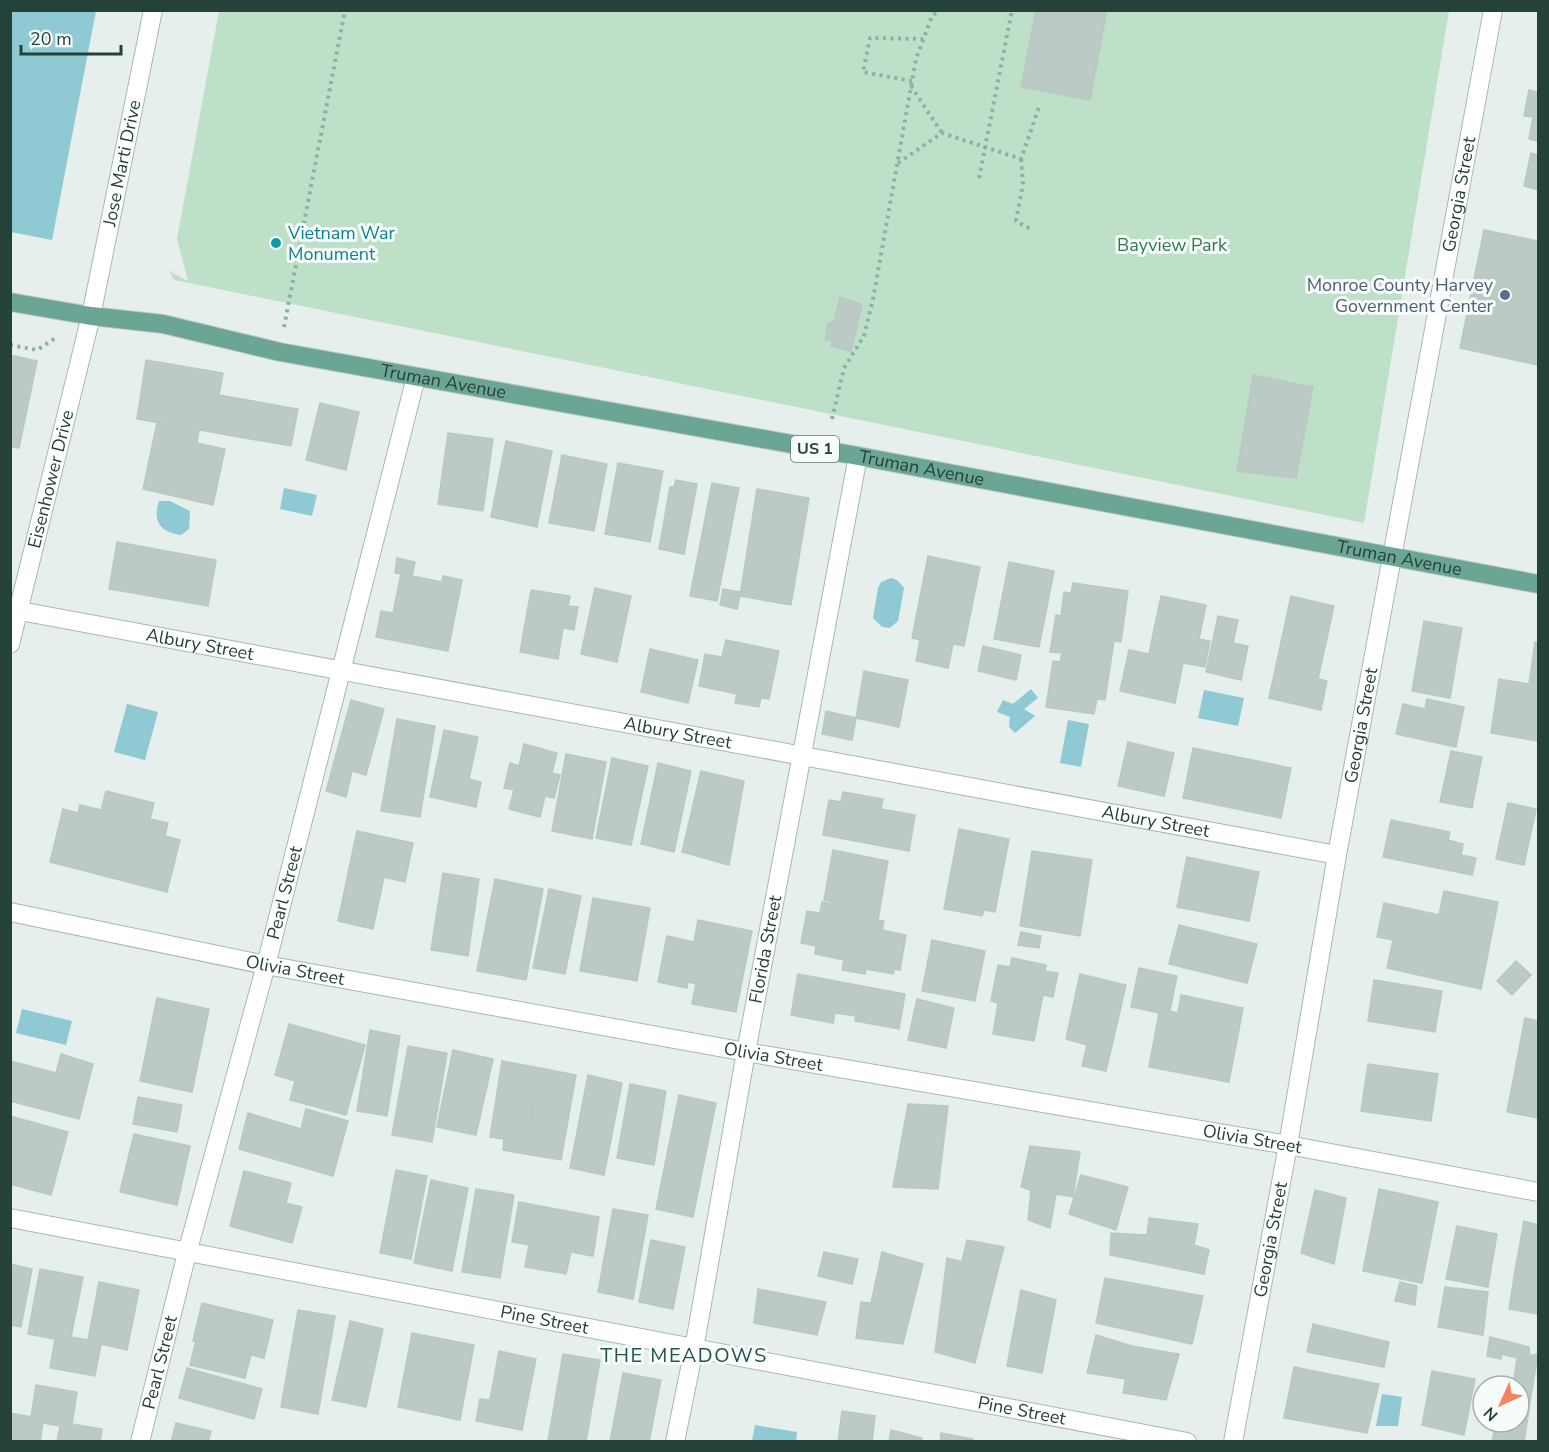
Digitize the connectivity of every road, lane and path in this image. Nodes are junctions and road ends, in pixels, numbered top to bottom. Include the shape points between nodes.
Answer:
1 (153, 10) edge
2 (345, 10) edge
3 (939, 10) edge
4 (1012, 10) edge
5 (1492, 10) edge
6 (923, 39) junction
7 (911, 84) junction
8 (1040, 104) dead end
9 (942, 133) junction
10 (985, 148) junction
11 (1021, 159) junction
12 (897, 163) junction
13 (979, 178) dead end
14 (1031, 229) dead end
15 (10, 302) edge
16 (91, 316) junction
17 (280, 352) junction
18 (416, 377) junction
19 (832, 419) dead end
20 (858, 456) junction
21 (1392, 556) junction
22 (1539, 584) edge
23 (20, 611) junction
24 (10, 644) edge
25 (341, 671) junction
26 (802, 757) junction
27 (1337, 855) junction
28 (10, 912) edge
29 (266, 965) junction
30 (746, 1052) junction
31 (1287, 1145) junction
32 (1539, 1192) edge
33 (10, 1218) edge
34 (187, 1253) junction
35 (694, 1349) junction
36 (140, 1442) edge
37 (675, 1442) edge
38 (1186, 1442) edge
39 (1233, 1442) edge

1 - 16 street, Jose Marti Drive
2 - 17 path
3 - 6 path via 932,16
4 - 10 path
5 - 21 street, Georgia Street
6 - 7 path
6 - 7 path via 870,38 863,72
7 - 9 path
7 - 12 path
8 - 11 path
9 - 10 path
9 - 12 path
10 - 11 path
10 - 13 path
11 - 14 path via 1023,184 1017,220
12 - 19 path via 864,336 843,368
15 - 16 main road, US 1
16 - 17 main road, Truman Avenue / US 1 via 163,324
16 - 23 street, Eisenhower Drive
17 - 18 main road, Truman Avenue / US 1
18 - 20 main road, Truman Avenue / US 1
18 - 25 street, Pearl Street
20 - 21 main road, Truman Avenue / US 1
20 - 26 street, Florida Street
21 - 22 main road, Truman Avenue / US 1
21 - 27 street, Georgia Street
23 - 24 street, Eisenhower Drive
23 - 25 street, Albury Street
25 - 26 street, Albury Street
25 - 29 street, Pearl Street
26 - 27 street, Albury Street
26 - 30 street, Florida Street
27 - 31 street, Georgia Street
28 - 29 street, Olivia Street
29 - 30 street, Olivia Street
29 - 34 street, Pearl Street
30 - 31 street, Olivia Street
30 - 35 street, Florida Street
31 - 32 street, Olivia Street
31 - 39 street, Georgia Street
33 - 34 street, Pine Street
34 - 35 street, Pine Street
34 - 36 street, Pearl Street
35 - 37 street, Florida Street
35 - 38 street, Pine Street

